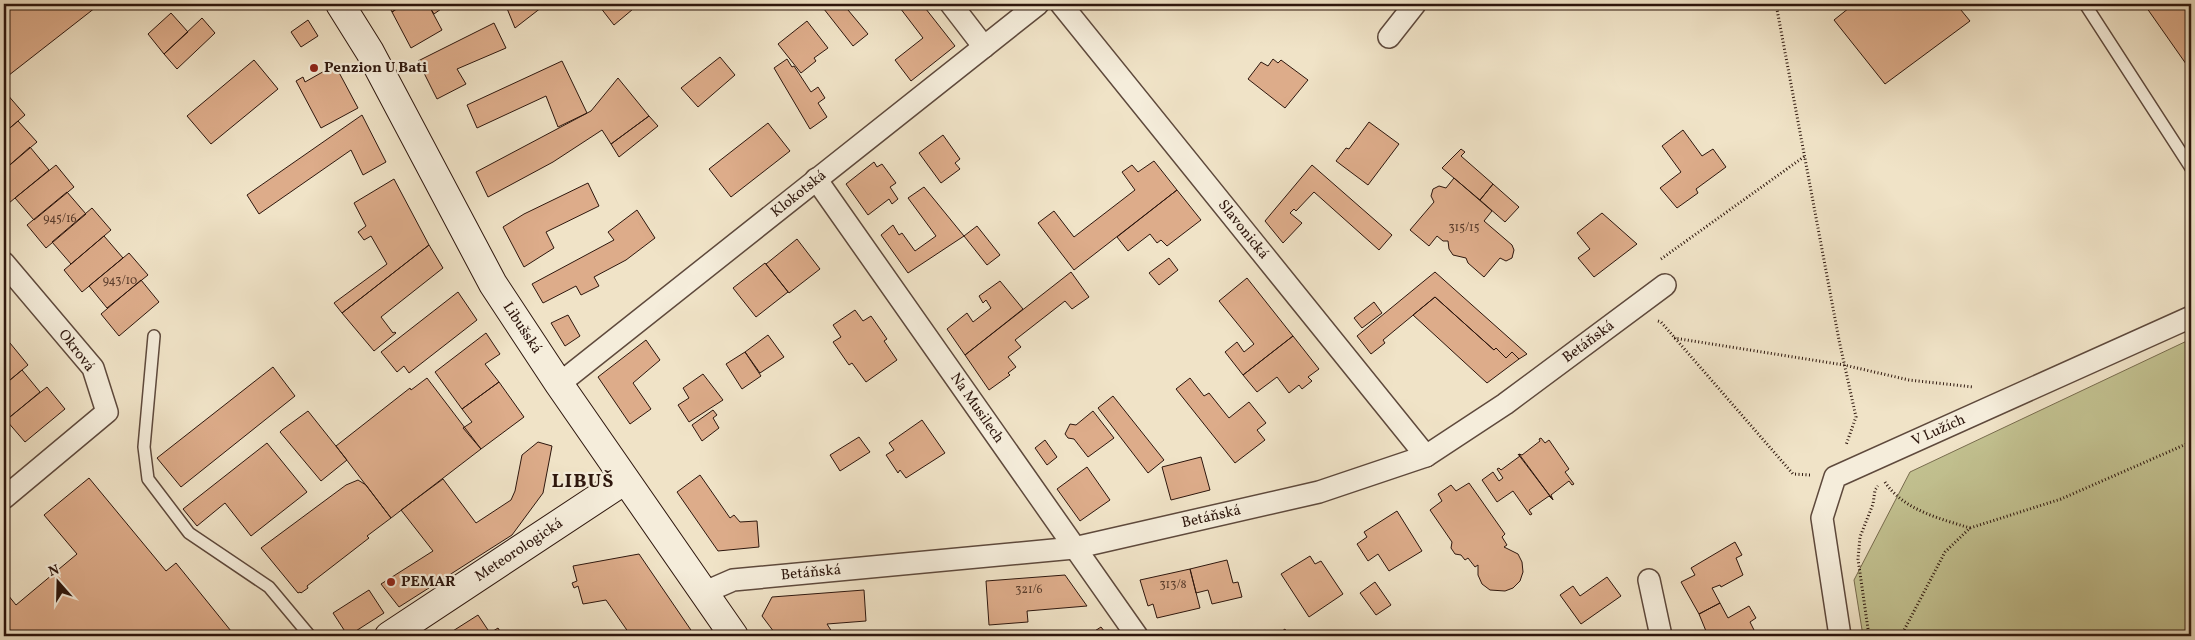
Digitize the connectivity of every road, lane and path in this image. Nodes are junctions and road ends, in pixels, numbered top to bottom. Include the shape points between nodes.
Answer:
1 (340, 4) edge
2 (952, 4) edge
3 (1038, 4) edge
4 (1061, 4) edge
5 (1415, 4) edge
6 (1776, 4) edge
7 (2086, 4) edge
8 (1389, 38) dead end
9 (984, 47) junction
10 (2191, 168) edge
11 (816, 179) junction
12 (4, 263) edge
13 (1665, 285) dead end
14 (1629, 312) junction
15 (2191, 317) edge
16 (154, 336) dead end
17 (1674, 338) junction
18 (1844, 365) junction
19 (558, 384) junction
20 (2020, 393) junction
21 (1856, 418) dead end
22 (2191, 442) edge
23 (1426, 456) junction
24 (1890, 475) dead end
25 (1835, 477) junction
26 (625, 480) junction
27 (1884, 480) junction
28 (4, 498) edge
29 (1970, 528) junction
30 (1074, 548) junction
31 (1649, 580) dead end
32 (703, 593) junction
33 (310, 636) edge
34 (389, 636) edge
35 (734, 636) edge
36 (1137, 636) edge
37 (1661, 636) edge
38 (1840, 636) edge
39 (1868, 636) edge
40 (1901, 636) edge

1 - 19 street, Libušská via 370,52 493,284
2 - 9 street
3 - 9 street, Klokotská
4 - 23 street, Slavonická
5 - 8 street
6 - 18 path
7 - 10 lane
9 - 11 street, Klokotská
11 - 19 street, Klokotská
11 - 30 street, Na Musilech
12 - 28 street, Okrová via 93,368 107,412
13 - 14 street, Betáňská
14 - 17 path via 1661,322
14 - 23 street, Betáňská via 1505,404
15 - 20 street, V Lužích
16 - 33 lane via 144,447 148,479 189,533 269,587
17 - 18 path
17 - 25 path via 1793,474
18 - 20 path via 1909,380
18 - 21 path
19 - 26 street, Libušská
20 - 25 street, V Lužích
22 - 29 path via 2061,499
23 - 30 street, Betáňská via 1319,492
24 - 27 path
25 - 38 street via 1822,518
26 - 32 street, Libušská
26 - 34 street, Meteorologická
27 - 29 path via 1889,489 1920,511
27 - 39 path via 1875,490 1860,537 1858,559
29 - 40 path via 1945,552
30 - 32 street, Betáňská via 733,580
30 - 36 street, Na Musilech
31 - 37 street
32 - 35 street, Libušská

